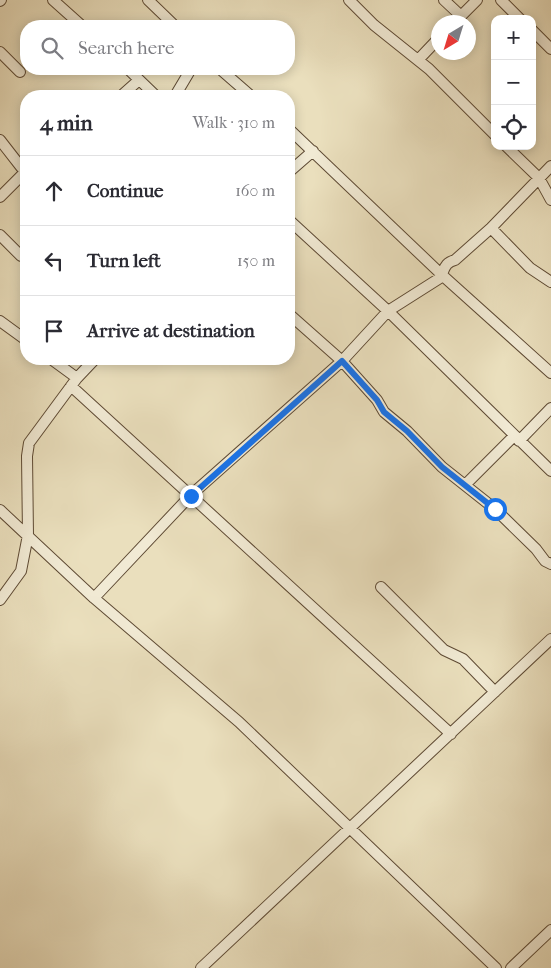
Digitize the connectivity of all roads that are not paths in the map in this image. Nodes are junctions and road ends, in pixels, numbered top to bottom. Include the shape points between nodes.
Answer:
1 (53, 0) edge
2 (148, 0) edge
3 (349, 0) edge
4 (444, 0) edge
5 (477, 0) edge
6 (501, 0) edge
7 (455, 15) edge
8 (462, 15) edge
9 (516, 15) edge
10 (75, 20) edge
11 (169, 20) edge
12 (536, 34) edge
13 (431, 46) edge
14 (551, 48) edge
15 (0, 52) edge
16 (418, 60) junction
17 (20, 72) dead end
18 (134, 75) edge
19 (187, 75) edge
20 (227, 75) edge
21 (139, 80) junction
22 (128, 90) edge
23 (150, 90) edge
24 (179, 90) edge
25 (244, 90) edge
26 (491, 131) edge
27 (295, 135) edge
28 (0, 140) edge
29 (510, 150) edge
30 (313, 151) junction
31 (20, 166) edge
32 (551, 166) edge
33 (295, 167) edge
34 (20, 176) edge
35 (539, 178) junction
36 (0, 197) edge
37 (551, 200) edge
38 (295, 226) edge
39 (491, 228) junction
40 (0, 236) edge
41 (20, 255) edge
42 (442, 275) junction
43 (551, 282) edge
44 (388, 311) junction
45 (295, 319) edge
46 (0, 321) edge
47 (20, 336) edge
48 (342, 361) junction
49 (57, 365) edge
50 (90, 365) edge
51 (551, 373) edge
52 (74, 382) junction
53 (551, 408) edge
54 (517, 439) junction
55 (551, 471) edge
56 (465, 485) junction
57 (191, 496) junction
58 (0, 510) edge
59 (28, 535) junction
60 (551, 564) edge
61 (381, 587) dead end
62 (94, 598) junction
63 (0, 600) edge
64 (551, 639) edge
65 (495, 692) junction
66 (450, 734) junction
67 (349, 829) junction
68 (551, 930) edge
69 (201, 968) edge
70 (496, 968) edge
71 (511, 968) edge

1 - 10 street
2 - 11 street
3 - 16 street
4 - 7 street
5 - 8 street
6 - 9 street
12 - 14 street
13 - 16 street
15 - 17 street
16 - 26 street
18 - 21 street
19 - 24 street
20 - 25 street
21 - 22 street
21 - 23 street
27 - 30 street
28 - 31 street
29 - 35 street
30 - 33 street
30 - 42 street
32 - 35 street
34 - 36 street
35 - 37 street
35 - 39 street
38 - 44 street
39 - 42 street via 444,267
39 - 43 street via 530,268
40 - 41 street
42 - 44 street
42 - 51 street
44 - 48 street
44 - 54 street
45 - 48 street
46 - 47 street
48 - 56 street via 384,412
48 - 57 street
49 - 52 street
50 - 52 street
52 - 57 street
52 - 59 street via 27,449
53 - 54 street
54 - 55 street
54 - 56 street
56 - 60 street via 495,509
57 - 62 street
57 - 66 street
58 - 59 street
59 - 62 street
59 - 63 street via 22,571
61 - 65 street via 433,640 444,650 463,659
62 - 67 street via 239,722
64 - 65 street
65 - 66 street
66 - 67 street
67 - 69 street
67 - 70 street
68 - 71 street

